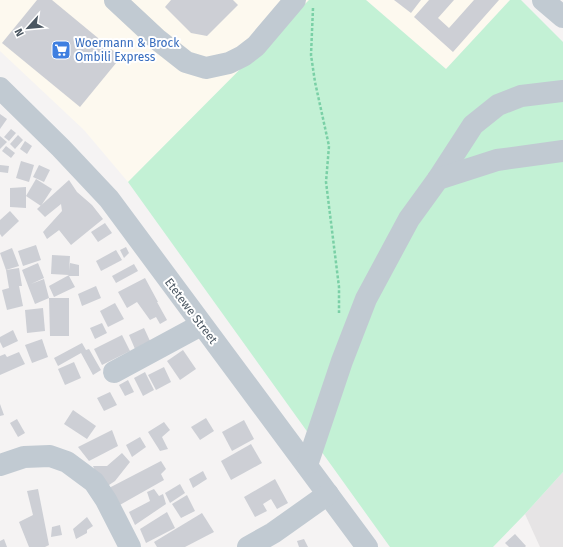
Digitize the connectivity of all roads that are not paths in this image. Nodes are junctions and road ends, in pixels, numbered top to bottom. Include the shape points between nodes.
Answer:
1 (115, 0) edge
2 (543, 0) edge
3 (304, 3) edge
4 (563, 18) edge
5 (0, 88) edge
6 (563, 92) edge
7 (563, 151) edge
8 (438, 180) junction
9 (201, 325) junction
10 (114, 372) dead end
11 (0, 464) edge
12 (307, 465) junction
13 (328, 494) junction
14 (130, 547) edge
15 (248, 547) edge
16 (367, 547) edge

1 - 3 street via 186,62 206,68 229,63 243,56
2 - 4 street
5 - 9 street, Etetewe Street via 109,200
6 - 8 street via 521,96 498,105 473,125
7 - 8 street via 497,160
8 - 12 street via 409,219 366,299
9 - 10 street
9 - 12 street, Etetewe Street
11 - 14 street via 24,457 50,456 67,462 94,482
12 - 13 street, Etetewe Street
13 - 15 street via 273,533
13 - 16 street, Etetewe Street

